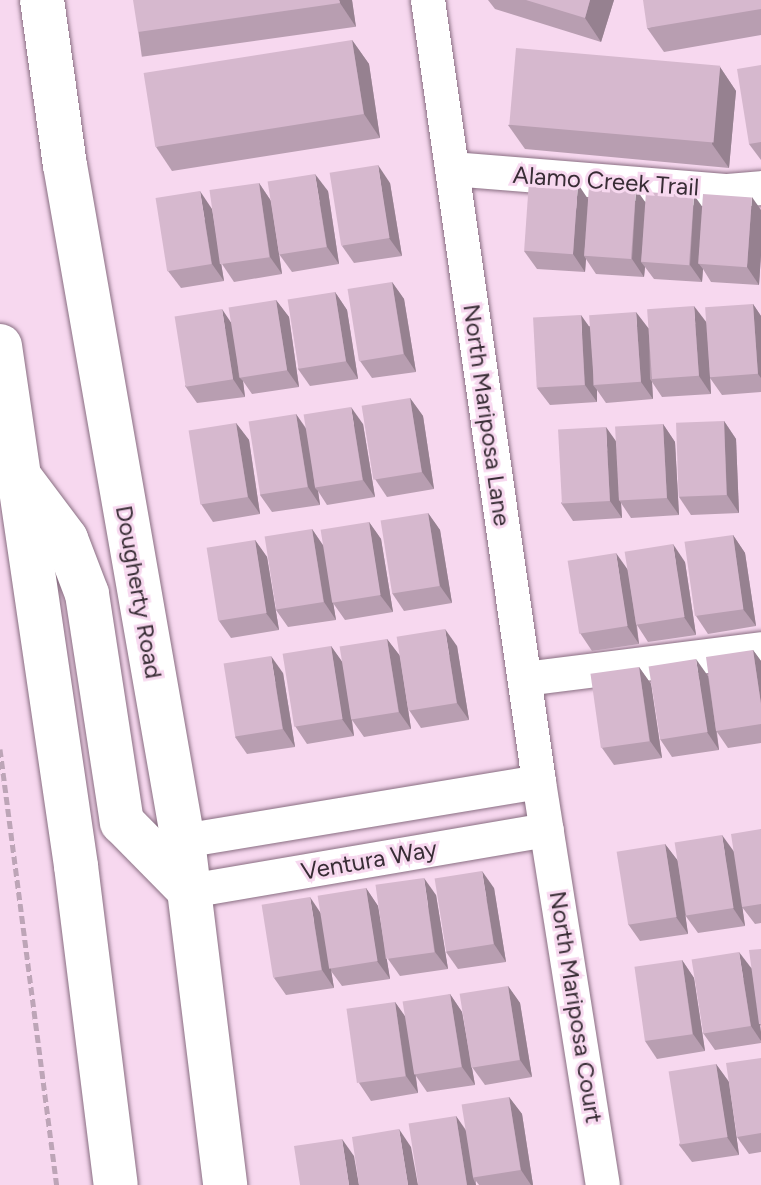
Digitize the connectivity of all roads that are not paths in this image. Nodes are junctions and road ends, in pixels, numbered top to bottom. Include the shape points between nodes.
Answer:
1 (42, 0) edge
2 (428, 0) edge
3 (452, 169) junction
4 (761, 188) edge
5 (0, 346) edge
6 (19, 476) junction
7 (761, 649) edge
8 (525, 679) junction
9 (539, 782) junction
10 (547, 830) junction
11 (183, 841) junction
12 (190, 891) junction
13 (603, 1184) edge
14 (116, 1185) edge
15 (225, 1185) edge

1 - 11 main road, Dougherty Road via 65,165
2 - 3 street, North Mariposa Lane
3 - 4 street, Alamo Creek Trail via 728,191
3 - 8 street, North Mariposa Lane
5 - 6 main road
6 - 12 main road via 66,539 87,594 122,822
6 - 14 main road
7 - 8 street
8 - 9 street, North Mariposa Lane
9 - 10 street, North Mariposa Lane
9 - 11 street, Ventura Way
10 - 12 street, Ventura Way
10 - 13 street, North Mariposa Court
11 - 12 main road, Dougherty Road
12 - 15 main road, Dougherty Road

